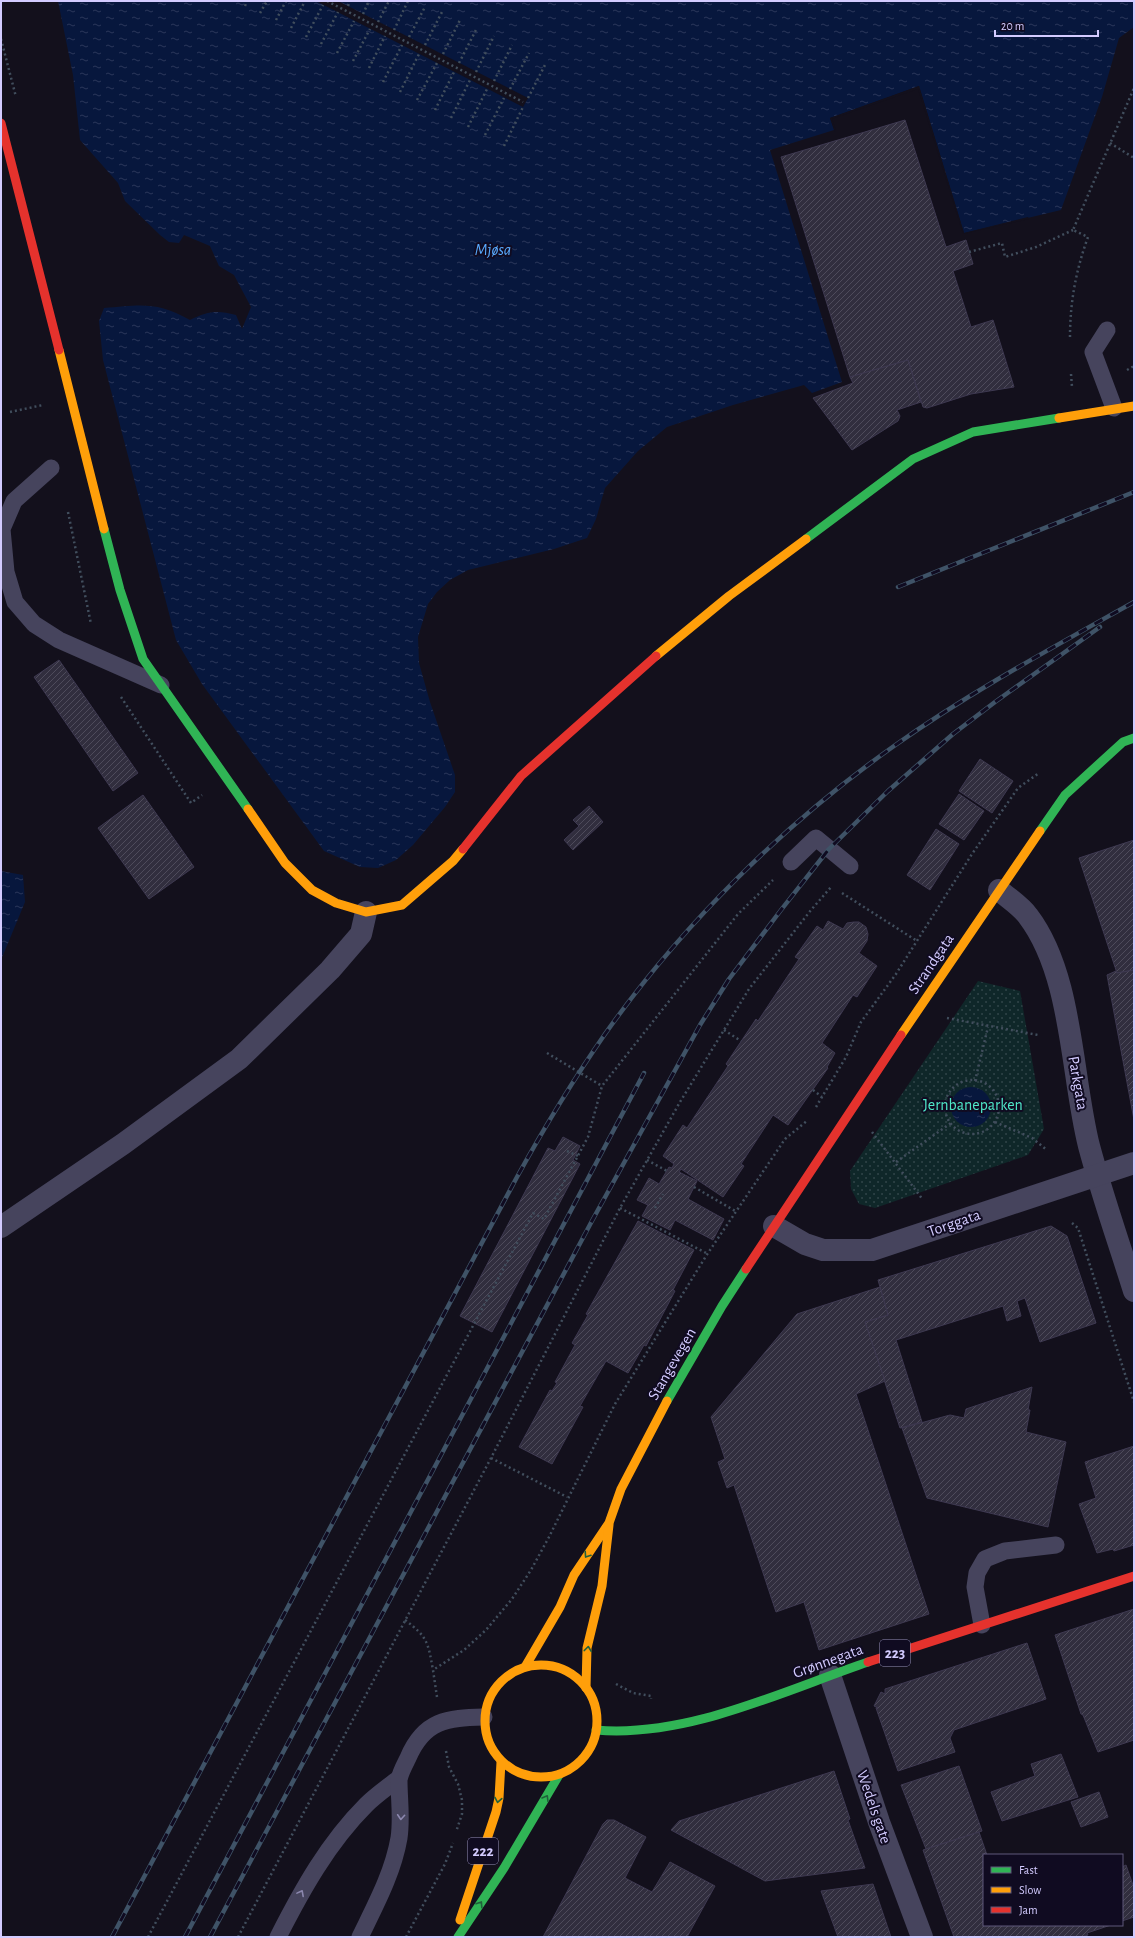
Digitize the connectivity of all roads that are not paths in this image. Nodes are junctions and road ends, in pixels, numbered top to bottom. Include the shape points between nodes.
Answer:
1 (1, 123) edge
2 (1107, 330) dead end
3 (1134, 406) edge
4 (1114, 408) junction
5 (51, 468) dead end
6 (161, 685) junction
7 (1134, 738) edge
8 (792, 862) road end
9 (850, 866) dead end
10 (999, 890) junction
11 (366, 912) junction
12 (1134, 1163) edge
13 (1098, 1175) junction
14 (774, 1226) junction
15 (1, 1227) edge
16 (1134, 1291) edge
17 (609, 1523) junction
18 (1056, 1545) dead end
19 (1134, 1576) edge
20 (982, 1625) junction
21 (525, 1667) junction
22 (830, 1675) junction
23 (586, 1688) junction
24 (484, 1717) junction
25 (596, 1730) junction
26 (501, 1762) junction
27 (559, 1775) junction
28 (399, 1778) junction
29 (278, 1937) edge
30 (360, 1937) edge
31 (454, 1937) edge
32 (458, 1937) edge
33 (922, 1937) edge

1 - 6 main road via 120,590 143,659
2 - 4 lane via 1093,352
3 - 4 main road
4 - 11 main road via 973,432 913,459 729,596 639,669 521,776 453,861 402,905
5 - 6 lane via 14,501 2,529 6,572 15,602 34,624 60,640
6 - 11 main road via 285,863 312,890 336,903
7 - 10 main road, Strandgata via 1123,742 1065,795
8 - 9 lane via 816,838
10 - 13 street, Parkgata via 1027,915 1043,939 1052,960 1061,993 1089,1145
10 - 14 main road, Strandgata
11 - 15 street via 361,934 330,970 239,1059 123,1144
12 - 13 street, Torggata
13 - 14 street, Torggata via 872,1250 823,1250 805,1244
13 - 16 street, Parkgata
14 - 17 main road, Stangevegen via 722,1306 673,1391 621,1489
17 -> 21 main road, Stangevegen via 574,1575 560,1607
23 -> 17 main road, Stangevegen via 587,1648 602,1586
18 - 20 lane via 1005,1552 985,1558 977,1573 975,1587
19 - 20 main road, Grønnegata / 223
20 - 22 main road, Grønnegata / 223
21 - 23 main road, 222 via 542,1664 559,1667 574,1675
21 - 24 main road, 222 via 501,1680 492,1691
22 - 25 main road, Grønnegata / 223 via 767,1699 656,1729 618,1732
22 - 33 street, Wedels gate via 879,1822
23 - 25 main road, 222 via 597,1716
24 - 26 main road, 222 via 487,1738
24 - 28 lane via 461,1717 441,1721 427,1729 411,1750
25 - 27 main road, 222 via 586,1756 570,1770
26 - 27 main road, 222 via 528,1777 548,1778
26 -> 31 main road, 222 via 496,1812
32 -> 27 main road, 222 via 504,1868
29 -> 28 lane via 309,1878 337,1838 366,1805
28 -> 30 lane via 402,1814 399,1839 379,1897

